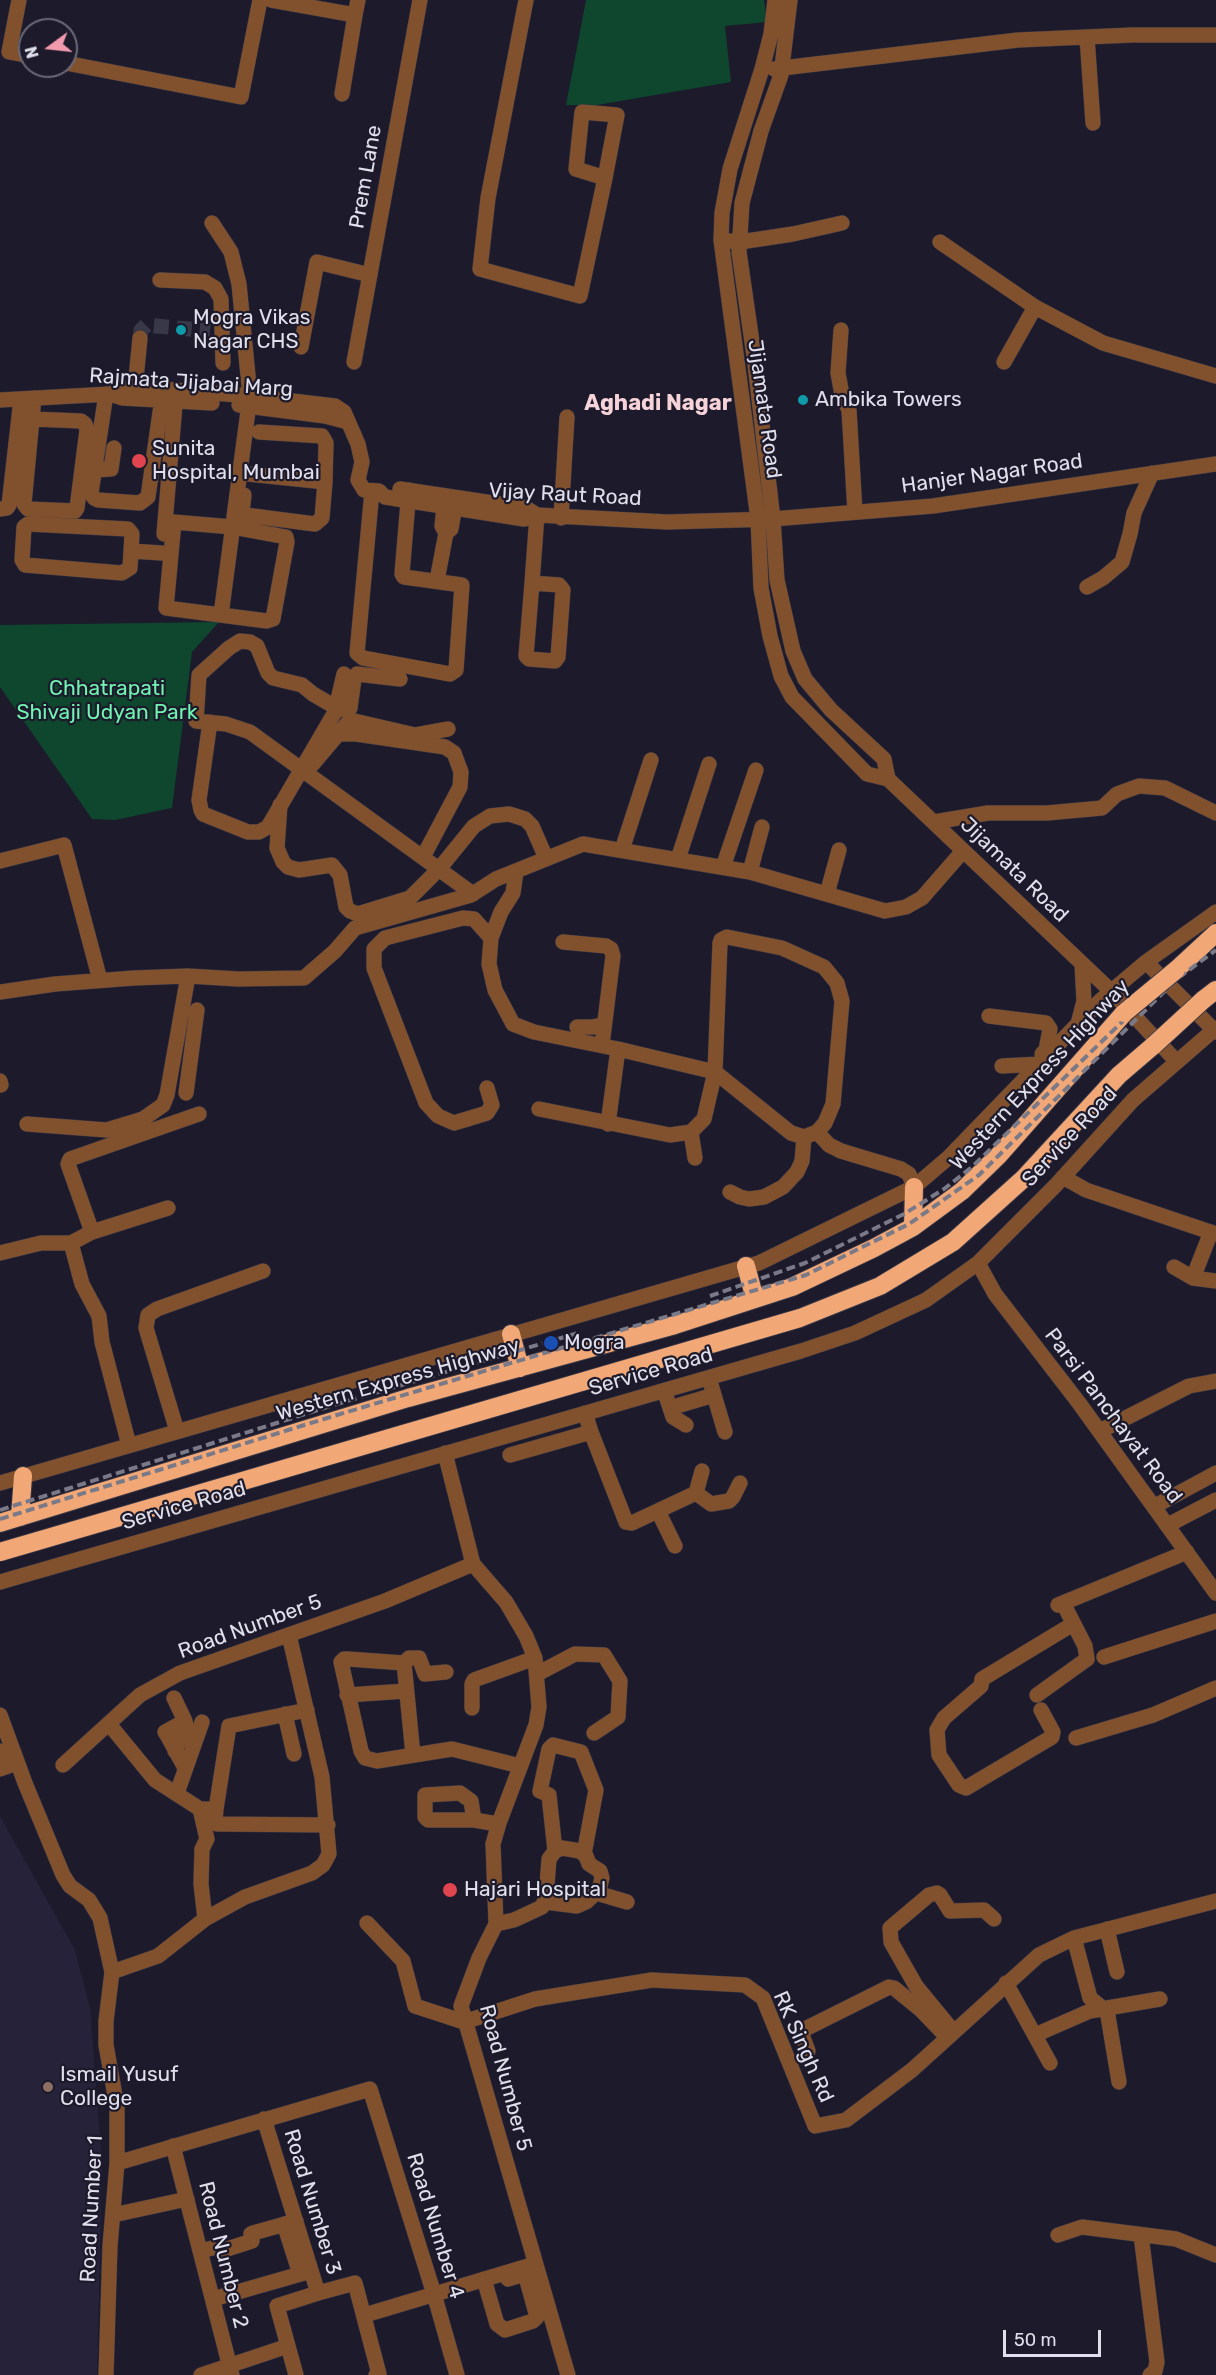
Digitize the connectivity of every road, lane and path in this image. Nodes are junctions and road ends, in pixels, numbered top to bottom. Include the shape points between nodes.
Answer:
1 (19, 0) edge
2 (260, 0) edge
3 (271, 0) edge
4 (420, 0) edge
5 (526, 0) edge
6 (775, 0) edge
7 (790, 0) edge
8 (357, 8) edge
9 (1216, 35) edge
10 (1087, 37) junction
11 (18, 54) edge
12 (78, 65) edge
13 (783, 68) junction
14 (762, 69) junction
15 (342, 94) dead end
16 (1093, 123) dead end
17 (605, 178) dead end
18 (212, 223) dead end
19 (842, 223) dead end
20 (721, 240) junction
21 (740, 242) junction
22 (940, 242) dead end
23 (370, 275) junction
24 (160, 280) dead end
25 (1035, 307) junction
26 (841, 330) dead end
27 (140, 338) dead end
28 (301, 347) dead end
29 (354, 362) dead end
30 (1004, 362) dead end
31 (223, 363) dead end
32 (1216, 376) edge
33 (135, 389) junction
34 (108, 394) junction
35 (169, 395) junction
36 (27, 399) junction
37 (0, 400) edge
38 (249, 401) junction
39 (567, 417) dead end
40 (32, 419) junction
41 (259, 432) dead end
42 (114, 448) dead end
43 (1216, 464) edge
44 (95, 470) junction
45 (1152, 473) junction
46 (243, 474) junction
47 (325, 482) junction
48 (376, 491) junction
49 (410, 498) junction
50 (452, 504) junction
51 (0, 509) edge
52 (855, 512) junction
53 (537, 515) junction
54 (561, 518) junction
55 (766, 519) junction
56 (232, 527) junction
57 (131, 551) junction
58 (162, 554) junction
59 (532, 583) junction
60 (1087, 587) dead end
61 (157, 608) dead end
62 (221, 615) junction
63 (344, 674) dead end
64 (400, 679) dead end
65 (337, 708) junction
66 (210, 722) junction
67 (448, 729) dead end
68 (338, 734) junction
69 (651, 760) dead end
70 (709, 764) dead end
71 (304, 770) junction
72 (756, 770) dead end
73 (888, 779) junction
74 (280, 805) junction
75 (1216, 813) edge
76 (934, 822) junction
77 (762, 827) dead end
78 (622, 850) junction
79 (839, 850) dead end
80 (963, 851) junction
81 (423, 856) junction
82 (546, 858) junction
83 (678, 859) junction
84 (0, 861) edge
85 (723, 867) junction
86 (439, 869) junction
87 (516, 872) junction
88 (750, 872) junction
89 (473, 894) junction
90 (826, 894) junction
91 (1216, 912) edge
92 (1216, 933) edge
93 (491, 938) junction
94 (564, 942) dead end
95 (1146, 962) junction
96 (1082, 964) junction
97 (188, 976) junction
98 (100, 980) junction
99 (0, 992) edge
100 (1112, 992) junction
101 (1209, 995) edge
102 (197, 1010) dead end
103 (989, 1016) dead end
104 (604, 1025) junction
105 (1071, 1026) junction
106 (577, 1027) dead end
107 (1215, 1030) edge
108 (602, 1045) junction
109 (618, 1048) junction
110 (175, 1051) junction
111 (192, 1053) junction
112 (1021, 1055) dead end
113 (1044, 1057) junction
114 (1177, 1062) junction
115 (1002, 1066) dead end
116 (716, 1072) junction
117 (487, 1088) dead end
118 (186, 1093) dead end
119 (539, 1109) dead end
120 (199, 1114) dead end
121 (27, 1124) dead end
122 (608, 1124) junction
123 (691, 1132) junction
124 (811, 1134) junction
125 (695, 1158) dead end
126 (1063, 1177) junction
127 (915, 1187) junction
128 (730, 1192) dead end
129 (168, 1208) dead end
130 (913, 1227) junction
131 (92, 1232) junction
132 (1214, 1233) edge
133 (71, 1243) junction
134 (0, 1253) edge
135 (978, 1263) junction
136 (746, 1266) junction
137 (1174, 1267) dead end
138 (263, 1271) dead end
139 (1193, 1278) junction
140 (1216, 1281) edge
141 (755, 1299) junction
142 (512, 1334) junction
143 (520, 1368) junction
144 (709, 1378) junction
145 (1216, 1382) edge
146 (665, 1390) junction
147 (714, 1395) junction
148 (670, 1408) junction
149 (585, 1413) junction
150 (686, 1425) dead end
151 (177, 1431) junction
152 (1100, 1431) junction
153 (591, 1432) junction
154 (725, 1432) dead end
155 (129, 1445) junction
156 (445, 1453) junction
157 (510, 1455) dead end
158 (702, 1471) dead end
159 (1216, 1473) edge
160 (23, 1476) junction
161 (0, 1483) edge
162 (740, 1483) dead end
163 (696, 1493) junction
164 (1216, 1500) edge
165 (1155, 1506) junction
166 (658, 1511) junction
167 (20, 1517) junction
168 (0, 1523) edge
169 (1168, 1525) junction
170 (675, 1546) dead end
171 (0, 1552) edge
172 (1187, 1552) junction
173 (473, 1564) junction
174 (0, 1582) edge
175 (1216, 1593) edge
176 (1216, 1621) edge
177 (1073, 1624) junction
178 (290, 1635) junction
179 (1104, 1657) dead end
180 (404, 1663) junction
181 (536, 1666) junction
182 (446, 1672) dead end
183 (1216, 1688) edge
184 (406, 1691) junction
185 (347, 1695) junction
186 (1037, 1695) dead end
187 (174, 1698) dead end
188 (472, 1708) dead end
189 (307, 1710) junction
190 (1041, 1710) dead end
191 (0, 1714) edge
192 (285, 1714) junction
193 (202, 1722) dead end
194 (109, 1724) junction
195 (594, 1733) dead end
196 (1076, 1738) dead end
197 (0, 1750) edge
198 (294, 1754) dead end
199 (412, 1755) junction
200 (547, 1758) junction
201 (522, 1759) junction
202 (63, 1765) dead end
203 (8, 1766) edge
204 (185, 1768) junction
205 (177, 1793) junction
206 (200, 1809) junction
207 (216, 1809) junction
208 (474, 1820) dead end
209 (498, 1824) junction
210 (327, 1825) junction
211 (555, 1851) junction
212 (584, 1854) junction
213 (599, 1890) junction
214 (1216, 1901) edge
215 (545, 1902) junction
216 (627, 1902) dead end
217 (205, 1918) junction
218 (993, 1919) dead end
219 (367, 1923) dead end
220 (496, 1923) junction
221 (1107, 1929) junction
222 (1074, 1938) junction
223 (112, 1972) junction
224 (1117, 1972) dead end
225 (1006, 1983) junction
226 (1160, 1999) dead end
227 (1102, 2008) junction
228 (464, 2022) junction
229 (950, 2034) junction
230 (1035, 2036) junction
231 (808, 2051) dead end
232 (1050, 2063) dead end
233 (1119, 2082) dead end
234 (264, 2119) junction
235 (172, 2153) junction
236 (117, 2167) junction
237 (183, 2200) junction
238 (112, 2214) junction
239 (290, 2223) junction
240 (1058, 2235) dead end
241 (1142, 2235) junction
242 (203, 2251) junction
243 (1216, 2255) edge
244 (535, 2264) junction
245 (305, 2272) junction
246 (485, 2283) junction
247 (318, 2293) junction
248 (434, 2294) junction
249 (538, 2296) junction
250 (216, 2298) junction
251 (365, 2315) junction
252 (288, 2346) junction
253 (231, 2371) edge
254 (106, 2375) edge
255 (201, 2375) edge
256 (296, 2375) edge
257 (376, 2375) edge
258 (457, 2375) edge
259 (568, 2375) edge
260 (1150, 2375) edge

1 - 11 street via 9,52
2 - 12 street via 241,97
3 - 8 street
4 - 23 street, Prem Lane
5 - 17 street via 488,198 480,269 580,296
6 - 14 street, Jijamata Road
7 - 13 street, Jijamata Road
8 - 15 street
9 - 10 street
10 - 13 street via 1018,40
10 - 16 street
13 - 14 street
13 - 21 street, Jijamata Road via 742,202
14 - 20 street, Jijamata Road via 730,169
18 - 38 street via 231,252 239,284
19 - 21 street
20 - 21 street
20 - 55 street, Jijamata Road
21 - 55 street, Jijamata Road via 754,356
22 - 25 street
23 - 28 street via 317,262
23 - 29 street, Prem Lane
24 - 31 street via 211,284 221,299 216,331
25 - 30 street
25 - 32 street via 1103,343
26 - 52 street via 838,373 849,410
27 - 33 street
33 - 34 street via 123,388
33 - 35 street
34 - 35 street, Rajmata Jijabai Marg via 122,398
34 - 36 street, Rajmata Jijabai Marg
34 - 44 street
35 - 38 street, Rajmata Jijabai Marg
35 - 44 street via 147,499 140,503 96,500 92,493
35 - 58 street
36 - 37 street, Rajmata Jijabai Marg
36 - 40 street
36 - 51 street via 9,505
38 - 46 street
38 - 48 street, Rajmata Jijabai Marg via 344,422 361,458 359,484 364,490
39 - 54 street
40 - 40 street via 25,506 75,511 85,424
41 - 47 street via 322,436 326,443
42 - 44 street via 111,469
43 - 45 street, Hanjer Nagar Road
45 - 52 street, Hanjer Nagar Road via 933,506
45 - 60 street via 1134,513 1122,562
46 - 47 street
46 - 47 street via 244,515 315,524 322,518
46 - 56 street
48 - 49 street, Vijay Raut Road via 385,497
48 - 49 street via 357,653 363,658 450,674 456,670 462,585 403,576
49 - 50 street, Vijay Raut Road
49 - 50 street via 407,569 439,575 446,533 451,529
50 - 53 street, Vijay Raut Road via 524,519
52 - 55 street, Hanjer Nagar Road
53 - 54 street, Vijay Raut Road
53 - 59 street
54 - 55 street, Vijay Raut Road via 667,522
55 - 73 street, Jijamata Road via 793,651 804,679 884,759
55 - 73 street, Jijamata Road via 761,588 781,676 792,697 867,774
56 - 62 street
56 - 62 street via 284,535 287,542 273,619
56 - 62 street via 177,521 173,524 166,608
57 - 57 street via 130,568 122,573 26,566 22,560 24,527 28,524 126,528 132,534
57 - 58 street
58 - 61 street
59 - 59 street via 559,585 563,590 555,661 526,656
63 - 65 street
64 - 65 street via 359,673 354,679 349,709
65 - 66 street via 302,685 273,678 257,646 240,641 198,677 196,721
65 - 71 street
66 - 71 street via 249,732
66 - 74 street via 199,800 203,814 255,832 268,826
67 - 68 street via 415,735 353,720
68 - 71 street
68 - 81 street via 445,747 454,753 461,772 460,787
69 - 78 street
70 - 83 street
71 - 74 street
71 - 81 street
72 - 85 street
73 - 76 street, Jijamata Road
74 - 86 street via 277,848 283,862 299,870 332,865 340,875 346,907 354,913 364,914 410,898
75 - 76 street via 1165,788 1139,786 1117,794 1102,808 988,813
76 - 80 street, Jijamata Road
77 - 88 street
78 - 82 street via 583,844
78 - 83 street
79 - 90 street
80 - 90 street via 922,897 906,907 885,911
80 - 96 street, Jijamata Road
81 - 86 street
82 - 86 street via 532,826 517,815 501,814 474,826
82 - 87 street
83 - 85 street
84 - 98 street via 64,845
85 - 88 street
86 - 89 street
87 - 89 street
87 - 93 street via 513,893
88 - 90 street
89 - 97 street via 355,928 304,978
91 - 95 street
92 - 130 highway, Western Express Highway, bridge via 1124,1013 999,1155 962,1191
93 - 108 street via 489,964 495,990 513,1024
93 - 117 street via 474,920 463,918 385,938 374,950 374,968 426,1102 438,1116 454,1123 487,1113 492,1105
94 - 104 street via 611,949
95 - 100 street
95 - 107 street
96 - 100 street, Jijamata Road
96 - 105 street via 1084,1001
97 - 98 street
97 - 110 street
98 - 99 street
100 - 105 street
100 - 114 street, Jijamata Road
101 - 171 highway, bridge via 1119,1075 1023,1179 953,1242 880,1286 800,1318
102 - 111 street
103 - 113 street via 1047,1023 1050,1029
104 - 106 street
104 - 108 street
105 - 113 street
107 - 114 street, Service Road
108 - 109 street
109 - 116 street
109 - 122 street
110 - 111 street
110 - 121 street via 163,1105 143,1119 107,1130
111 - 118 street
112 - 113 street
113 - 115 street
113 - 127 street
114 - 126 street, Service Road via 1132,1100
116 - 123 street via 704,1119
116 - 124 street via 791,1133
116 - 124 street via 721,940 730,937 782,948 824,967 837,983 842,1001 833,1104 825,1123
119 - 122 street
120 - 131 street via 70,1159 68,1164
122 - 123 street via 670,1135
123 - 125 street
124 - 127 street via 841,1151 901,1169 909,1174
124 - 128 street via 802,1161 783,1187 764,1197 749,1199
126 - 132 street via 1086,1190
126 - 135 street, Service Road
127 - 130 highway
127 - 136 street
129 - 131 street
130 - 141 highway, Western Express Highway via 792,1287
131 - 133 street
132 - 139 street
133 - 134 street via 41,1243
133 - 155 street via 82,1284 99,1316
135 - 144 street, Service Road via 926,1300 855,1333
135 - 152 street, Parsi Panchayat Road via 995,1294
136 - 141 highway
136 - 142 street
137 - 139 street
138 - 151 street via 148,1315 146,1328
139 - 140 street
141 - 143 highway, Western Express Highway
142 - 143 highway
142 - 151 street
143 - 167 highway, Western Express Highway via 408,1398
144 - 146 street, Service Road
144 - 147 street
145 - 152 street via 1189,1386
146 - 148 street
146 - 149 street, Service Road
147 - 148 street
147 - 154 street
148 - 150 street via 673,1418
149 - 153 street
149 - 156 street, Service Road
151 - 155 street
152 - 165 street, Parsi Panchayat Road
153 - 157 street
153 - 166 street via 626,1522
155 - 160 street
156 - 173 street, Road Number 5
156 - 174 street, Service Road
158 - 163 street
159 - 165 street
160 - 161 street
160 - 167 highway
162 - 163 street via 729,1501 711,1504
163 - 166 street
164 - 169 street
165 - 169 street, Parsi Panchayat Road
166 - 170 street
167 - 168 highway, Western Express Highway
169 - 172 street, Parsi Panchayat Road
172 - 175 street, Parsi Panchayat Road
172 - 177 street via 1061,1604
173 - 178 street, Road Number 5
173 - 181 street, Road Number 5 via 506,1602 526,1636
176 - 179 street
177 - 186 street via 1088,1659
177 - 190 street via 982,1679 981,1686 944,1718 937,1730 939,1755 959,1785 966,1788 1052,1737
178 - 189 street
178 - 194 street, Road Number 5 via 180,1674 141,1695
180 - 182 street via 409,1658 418,1658 425,1674
180 - 184 street
180 - 185 street via 344,1659
181 - 188 street via 474,1680
181 - 195 street via 575,1654 604,1654 620,1681 618,1717
181 - 201 street, Road Number 5 via 539,1707
183 - 196 street via 1153,1715
184 - 185 street
184 - 199 street
185 - 199 street via 365,1758 377,1761
187 - 204 street via 185,1721 165,1732
189 - 192 street
189 - 210 street via 322,1778
191 - 203 street, Road Number 1
192 - 198 street
192 - 207 street via 227,1728
193 - 204 street
194 - 202 street, Road Number 5
194 - 205 street via 155,1780
197 - 203 street
199 - 201 street via 459,1749
200 - 201 street
200 - 211 street via 540,1791 549,1795
200 - 212 street via 553,1745 580,1751 584,1756 596,1794
201 - 209 street, Road Number 5
203 - 223 street, Road Number 1 via 63,1875 70,1886 89,1900 100,1918
204 - 205 street
205 - 206 street
206 - 207 street
206 - 217 street via 207,1839 202,1849 201,1884
207 - 210 street via 215,1822 219,1824
208 - 209 street
209 - 220 street, Road Number 5 via 493,1844
210 - 217 street via 329,1854 323,1865
211 - 212 street via 562,1848
211 - 215 street via 549,1859
212 - 213 street via 601,1874
213 - 215 street via 577,1906
213 - 216 street via 604,1896
214 - 221 street, RK Singh Rd
215 - 220 street via 538,1910
217 - 223 street via 158,1956
218 - 229 street via 984,1910 950,1911 937,1893 929,1895 890,1928 891,1942
219 - 228 street via 403,1961 415,2006
220 - 228 street, Road Number 5 via 461,2006
221 - 222 street, RK Singh Rd
221 - 224 street
222 - 225 street, RK Singh Rd via 1039,1955
222 - 227 street via 1089,1998
223 - 236 street, Road Number 1 via 106,2045 117,2107
225 - 229 street, RK Singh Rd
225 - 230 street
226 - 227 street
227 - 230 street
227 - 233 street via 1108,2016
228 - 229 street, RK Singh Rd via 535,1999 652,1980 745,1985 763,1998 815,2126 846,2120 912,2070
228 - 244 street, Road Number 5
229 - 231 street via 889,1987 803,2030
230 - 232 street
234 - 235 street
234 - 239 street, Road Number 3
234 - 248 street, Road Number 4 via 370,2089
235 - 236 street
235 - 237 street, Road Number 2
236 - 238 street, Road Number 1
237 - 238 street
237 - 242 street, Road Number 2
238 - 254 street, Road Number 1
239 - 242 street via 254,2232 252,2241 224,2250 221,2246
239 - 245 street, Road Number 3
240 - 241 street via 1082,2227
241 - 243 street via 1176,2239
241 - 260 street via 1157,2362
242 - 250 street, Road Number 2
244 - 246 street
244 - 249 street, Road Number 5
245 - 247 street, Road Number 3
245 - 250 street
246 - 248 street
246 - 249 street via 523,2275
246 - 249 street via 502,2329 536,2319
247 - 251 street via 355,2283
247 - 252 street, Road Number 3 via 277,2306
248 - 251 street
248 - 258 street, Road Number 4
249 - 259 street, Road Number 5
250 - 253 street, Road Number 2
251 - 257 street via 379,2374
252 - 253 street
252 - 256 street, Road Number 3
253 - 255 street

